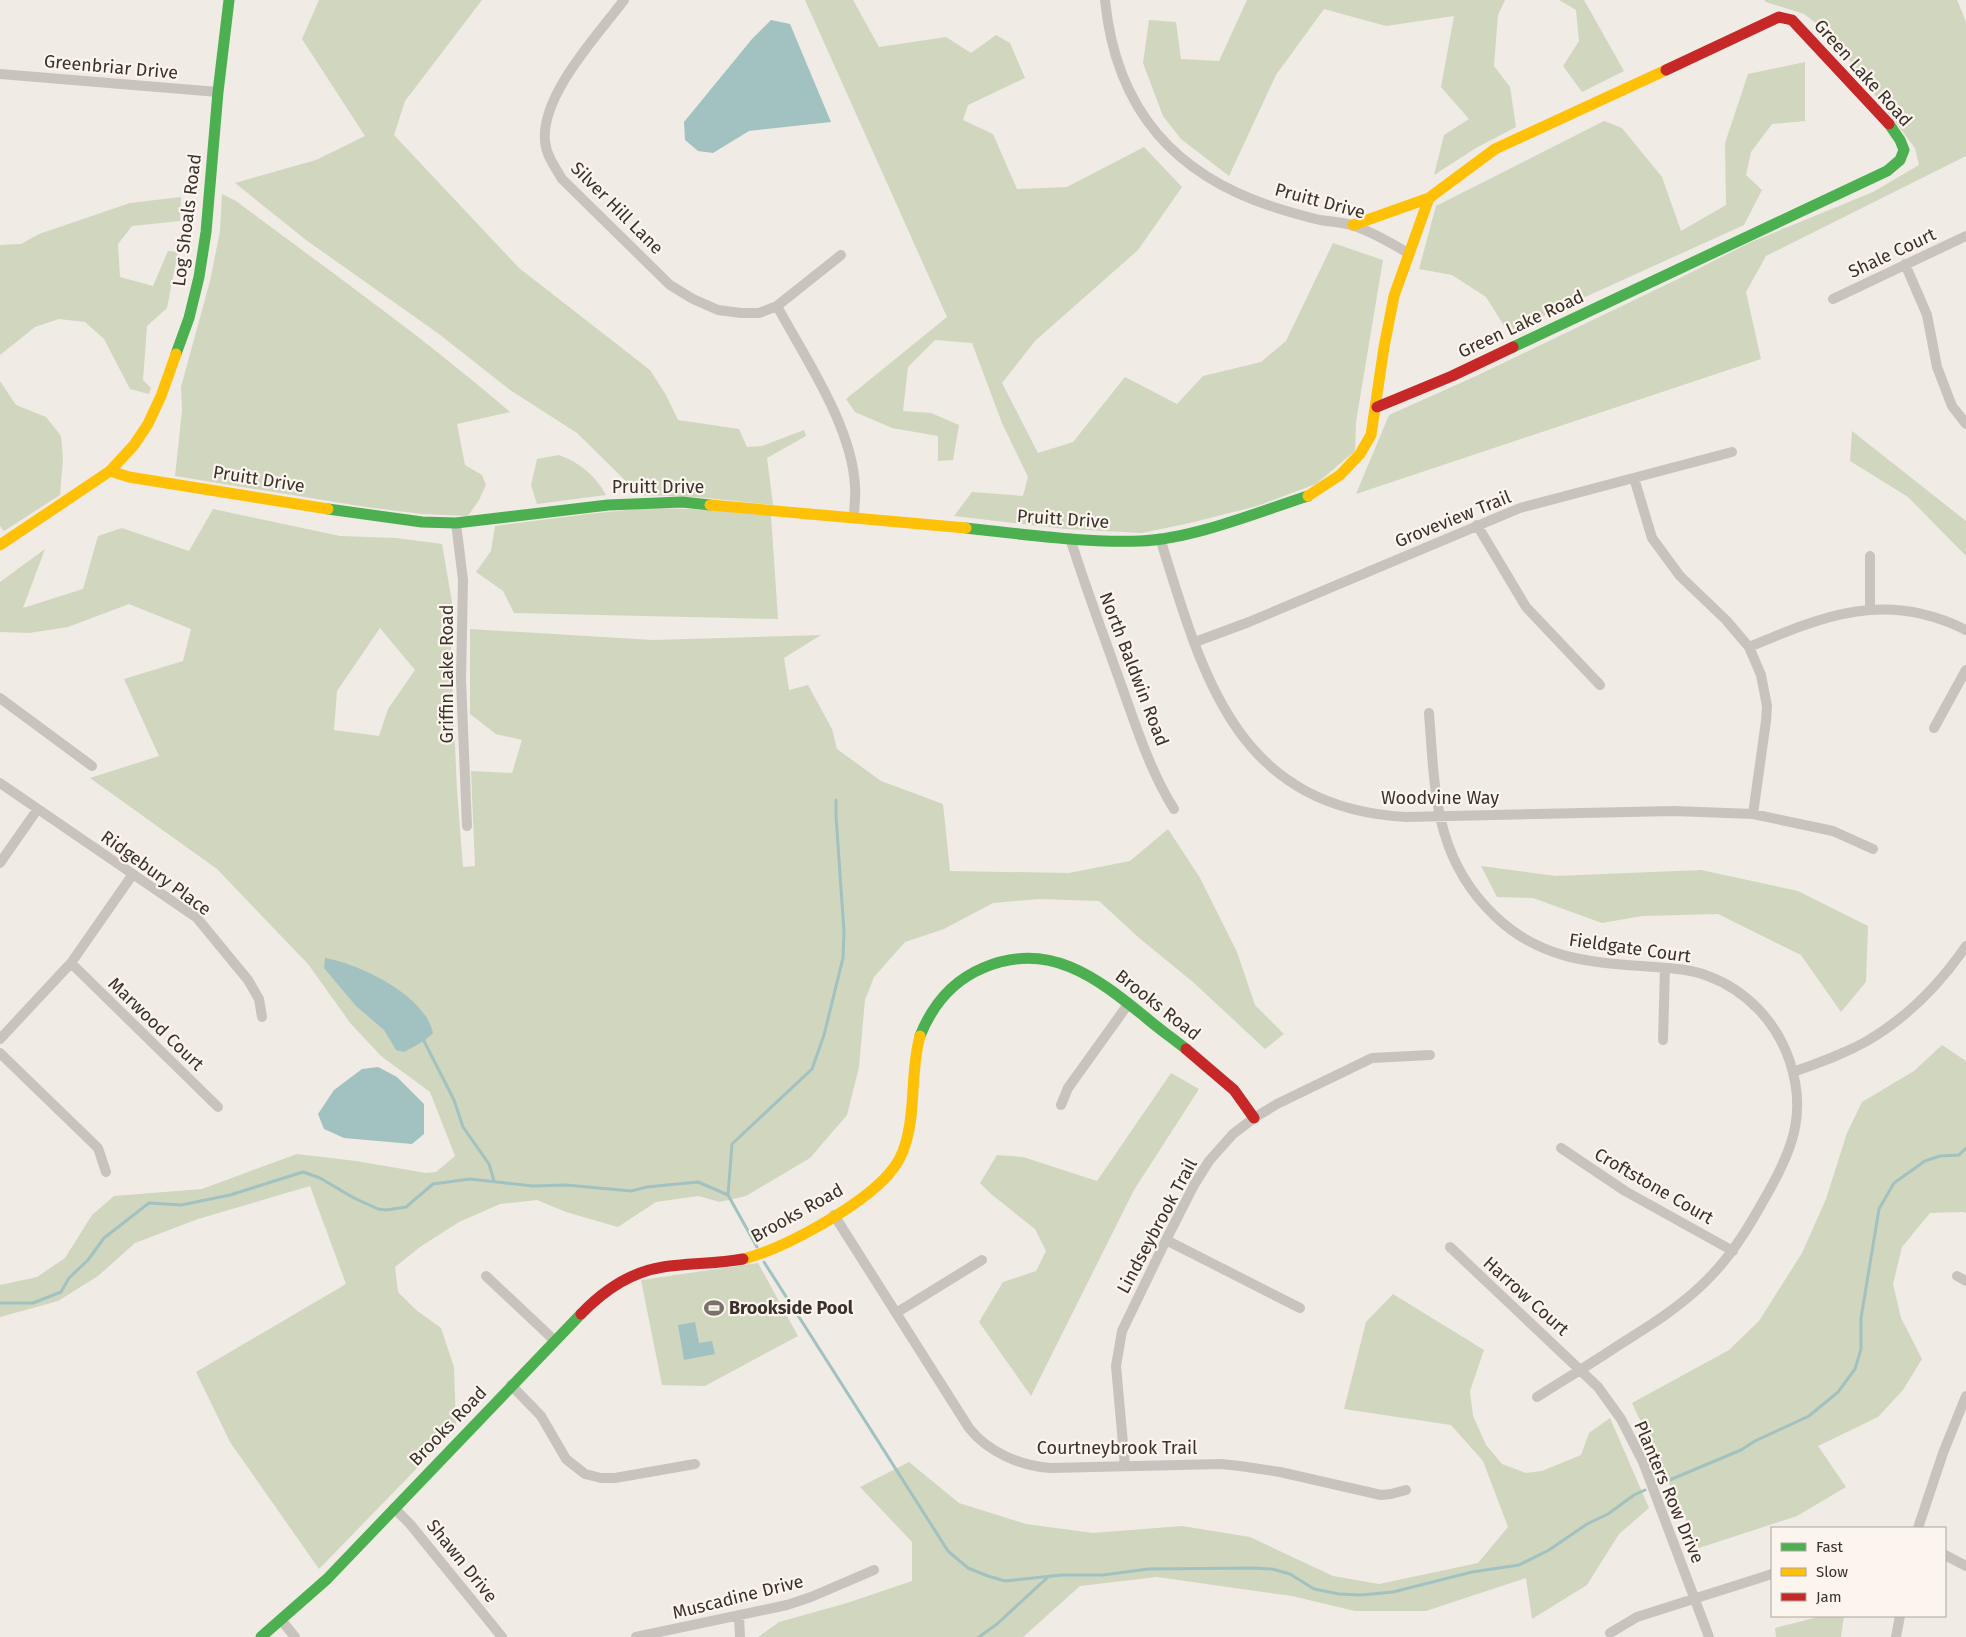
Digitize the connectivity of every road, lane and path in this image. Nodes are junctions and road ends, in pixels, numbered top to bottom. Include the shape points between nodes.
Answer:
1 (229, 0) edge
2 (624, 0) edge
3 (1106, 0) edge
4 (0, 74) edge
5 (218, 92) junction
6 (1429, 198) junction
7 (1353, 225) junction
8 (1966, 236) edge
9 (1408, 253) junction
10 (841, 255) dead end
11 (1905, 264) junction
12 (1833, 299) dead end
13 (777, 306) junction
14 (1377, 407) junction
15 (1966, 424) edge
16 (1732, 452) dead end
17 (110, 471) junction
18 (1634, 478) junction
19 (854, 517) junction
20 (456, 523) junction
21 (1477, 525) junction
22 (1070, 538) junction
23 (1160, 538) junction
24 (0, 545) edge
25 (1870, 556) dead end
26 (1870, 608) junction
27 (1966, 630) edge
28 (1195, 642) junction
29 (1749, 647) junction
30 (1966, 670) edge
31 (1600, 685) dead end
32 (0, 698) edge
33 (1429, 713) dead end
34 (1934, 728) dead end
35 (92, 766) dead end
36 (0, 783) edge
37 (1174, 808) dead end
38 (37, 810) junction
39 (1752, 814) junction
40 (1440, 816) junction
41 (468, 826) dead end
42 (1873, 849) dead end
43 (0, 863) edge
44 (133, 874) junction
45 (1966, 946) edge
46 (71, 964) junction
47 (1665, 968) junction
48 (1129, 1003) junction
49 (262, 1017) dead end
50 (0, 1040) edge
51 (1663, 1040) dead end
52 (0, 1053) edge
53 (1430, 1055) dead end
54 (1793, 1072) junction
55 (1061, 1105) dead end
56 (218, 1108) dead end
57 (1254, 1118) junction
58 (1561, 1148) dead end
59 (106, 1172) dead end
60 (834, 1215) junction
61 (1166, 1240) junction
62 (1450, 1247) dead end
63 (1733, 1251) junction
64 (982, 1260) dead end
65 (486, 1276) dead end
66 (1300, 1308) dead end
67 (896, 1313) junction
68 (554, 1340) junction
69 (1580, 1370) junction
70 (511, 1385) junction
71 (1966, 1396) edge
72 (1537, 1398) dead end
73 (695, 1464) dead end
74 (1125, 1466) junction
75 (1406, 1490) dead end
76 (394, 1508) junction
77 (1918, 1527) edge
78 (1946, 1556) edge
79 (1966, 1566) edge
80 (874, 1570) dead end
81 (1771, 1574) edge
82 (1695, 1599) junction
83 (739, 1616) junction
84 (1900, 1617) edge
85 (282, 1620) junction
86 (1610, 1633) dead end
87 (261, 1637) edge
88 (295, 1637) edge
89 (502, 1637) edge
90 (636, 1637) edge
91 (740, 1637) edge
92 (1709, 1637) edge
93 (1896, 1637) edge

1 - 5 street, Log Shoals Road
2 - 13 street, Silver Hill Lane via 555,95 545,127 550,160 562,179 670,285 718,310 759,313
3 - 7 street, Pruitt Drive via 1115,55 1128,88 1149,125 1178,156 1199,173 1250,199 1318,219
4 - 5 street, Greenbriar Drive
5 - 17 street, Log Shoals Road via 206,232 189,318 148,424
6 - 7 street, Green Lake Road
6 - 9 street
6 - 14 street, Green Lake Road via 1495,149 1779,17 1792,20 1816,45 1890,126 1904,152 1901,161 1886,171 1452,376
7 - 9 street, Pruitt Drive
8 - 11 street, Shale Court
9 - 14 street, Pruitt Drive via 1387,326
10 - 13 street
11 - 12 street, Shale Court
11 - 15 street via 1927,315 1937,368 1952,406
13 - 19 street via 838,422 855,486
14 - 23 street, Pruitt Drive via 1371,435 1360,454 1320,491 1230,522
16 - 18 street, Groveview Trail
17 - 20 street, Pruitt Drive via 129,477 371,516
17 - 24 street, Log Shoals Road
18 - 21 street, Groveview Trail via 1520,508
18 - 29 street via 1652,538 1680,576
19 - 20 street, Pruitt Drive via 647,502
19 - 22 street, Pruitt Drive
20 - 41 street, Griffin Lake Road via 463,580 461,680
21 - 28 street, Groveview Trail
21 - 31 street via 1526,607
22 - 23 street, Pruitt Drive via 1141,541
22 - 37 street, North Baldwin Road via 1131,712 1157,777
23 - 28 street, Woodvine Way
25 - 26 street
26 - 27 street via 1929,615
26 - 29 street via 1830,616
28 - 40 street, Woodvine Way via 1227,715 1253,750 1286,779 1322,799 1361,812 1406,817
29 - 39 street via 1761,675 1767,706
30 - 34 street
32 - 35 street
33 - 40 street, Fieldgate Court
36 - 38 street, Ridgebury Place
38 - 43 street
38 - 44 street, Ridgebury Place
39 - 40 street, Woodvine Way via 1674,811
39 - 42 street, Woodvine Way via 1833,830
40 - 47 street, Fieldgate Court via 1455,863 1474,893 1497,918 1525,939 1574,959
44 - 46 street
44 - 49 street, Ridgebury Place via 197,918 248,980 259,999
45 - 54 street via 1939,982 1895,1022 1839,1055
46 - 50 street
46 - 56 street, Marwood Court
47 - 51 street
47 - 54 street, Fieldgate Court via 1708,976 1748,999 1779,1036
48 - 55 street via 1068,1088
48 - 57 street, Brooks Road via 1222,1078
48 - 60 street, Brooks Road via 1079,968 1046,958 1003,961 962,979 936,1005 923,1028 914,1060 910,1123 900,1160 878,1186
52 - 59 street via 98,1148
53 - 57 street, Lindseybrook Trail via 1372,1058
54 - 63 street, Fieldgate Court via 1798,1108 1791,1147
57 - 61 street, Lindseybrook Trail via 1233,1134 1209,1161
58 - 63 street, Croftstone Court via 1625,1191
60 - 67 street, Courtneybrook Trail
60 - 68 street, Brooks Road via 788,1242 754,1257 662,1268 630,1277 594,1299
61 - 66 street
61 - 74 street, Lindseybrook Trail via 1128,1315 1118,1349 1117,1387
62 - 69 street, Harrow Court
63 - 69 street, Fieldgate Court via 1711,1277 1680,1305
64 - 67 street
65 - 68 street
67 - 74 street, Courtneybrook Trail via 969,1428 988,1446 1018,1462 1039,1467
68 - 70 street, Brooks Road
69 - 72 street, Fieldgate Court
69 - 82 street, Planters Row Drive via 1607,1399 1633,1440
70 - 73 street via 542,1416 566,1459 585,1474 615,1478
70 - 76 street, Brooks Road
71 - 77 street
74 - 75 street, Courtneybrook Trail via 1221,1464 1280,1472 1381,1495
76 - 85 street, Brooks Road via 327,1579
76 - 89 street, Shawn Drive
78 - 79 street
80 - 83 street, Muscadine Drive via 811,1597
81 - 82 street
82 - 86 street via 1637,1617
82 - 92 street, Planters Row Drive
83 - 90 street, Muscadine Drive
83 - 91 street
84 - 93 street
85 - 87 street, Brooks Road
85 - 88 street

